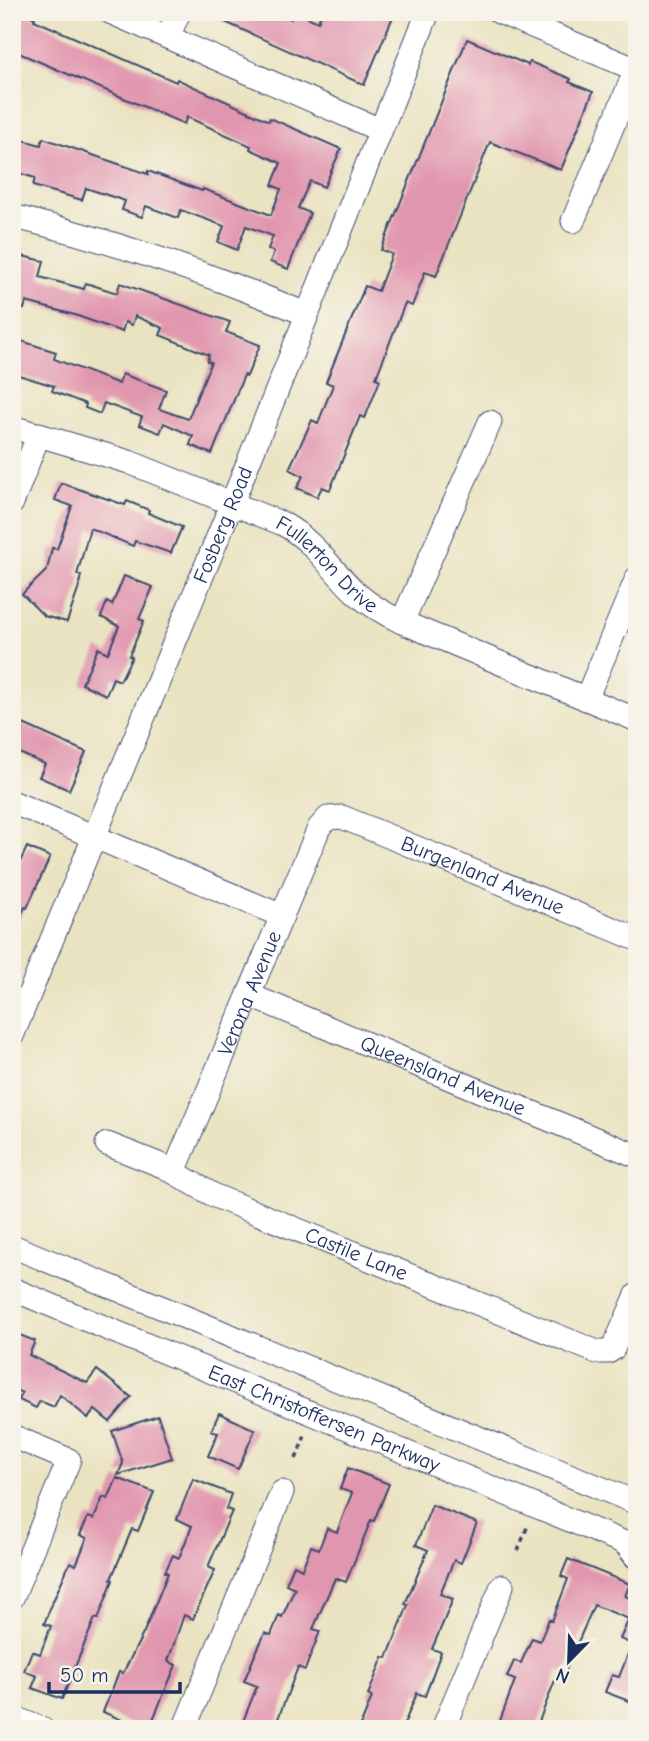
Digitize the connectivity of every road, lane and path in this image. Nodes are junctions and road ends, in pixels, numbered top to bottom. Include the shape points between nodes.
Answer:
1 (110, 12) edge
2 (179, 12) edge
3 (428, 12) edge
4 (499, 12) edge
5 (168, 37) junction
6 (636, 69) edge
7 (380, 130) junction
8 (12, 216) edge
9 (573, 221) dead end
10 (306, 314) junction
11 (490, 422) dead end
12 (12, 427) edge
13 (39, 434) junction
14 (12, 503) edge
15 (232, 503) junction
16 (637, 578) edge
17 (402, 622) junction
18 (586, 699) junction
19 (637, 720) edge
20 (12, 802) edge
21 (328, 817) joint
22 (95, 838) junction
23 (282, 916) junction
24 (637, 939) edge
25 (249, 995) junction
26 (15, 1020) edge
27 (107, 1144) dead end
28 (637, 1156) edge
29 (174, 1172) junction
30 (12, 1246) edge
31 (12, 1289) edge
32 (637, 1295) edge
33 (306, 1433) dead end
34 (12, 1436) edge
35 (296, 1459) dead end
36 (282, 1492) dead end
37 (637, 1503) edge
38 (528, 1525) dead end
39 (635, 1549) edge
40 (518, 1551) dead end
41 (502, 1586) dead end
42 (12, 1598) edge
43 (12, 1717) edge
44 (42, 1729) edge
45 (184, 1729) edge
46 (443, 1729) edge

1 - 5 street
2 - 5 street
3 - 7 street, Fosberg Road
4 - 6 street
5 - 7 street
6 - 9 street
7 - 10 street, Fosberg Road
8 - 10 street via 176,263
10 - 15 street, Fosberg Road
11 - 17 street
12 - 13 street, Fullerton Drive
13 - 14 street
13 - 15 street, Fullerton Drive via 129,462
15 - 17 street, Fullerton Drive via 302,535 354,591
15 - 22 street, Fosberg Road
16 - 18 street
17 - 18 street, Fullerton Drive
18 - 19 street, Fullerton Drive
20 - 22 street
21 - 23 street, Verona Avenue via 319,828
21 - 24 street, Burgenland Avenue via 342,817
22 - 23 street
22 - 26 street, Fosberg Road
23 - 25 street, Verona Avenue
25 - 28 street, Queensland Avenue
25 - 29 street, Verona Avenue
27 - 29 street, Castile Lane
29 - 32 street, Castile Lane via 215,1196 597,1352 608,1352 616,1344
30 - 37 street, East Christoffersen Parkway
31 - 39 street, East Christoffersen Parkway
33 - 35 path
34 - 42 street via 69,1460
36 - 45 street
38 - 40 path
41 - 46 street
43 - 44 street

